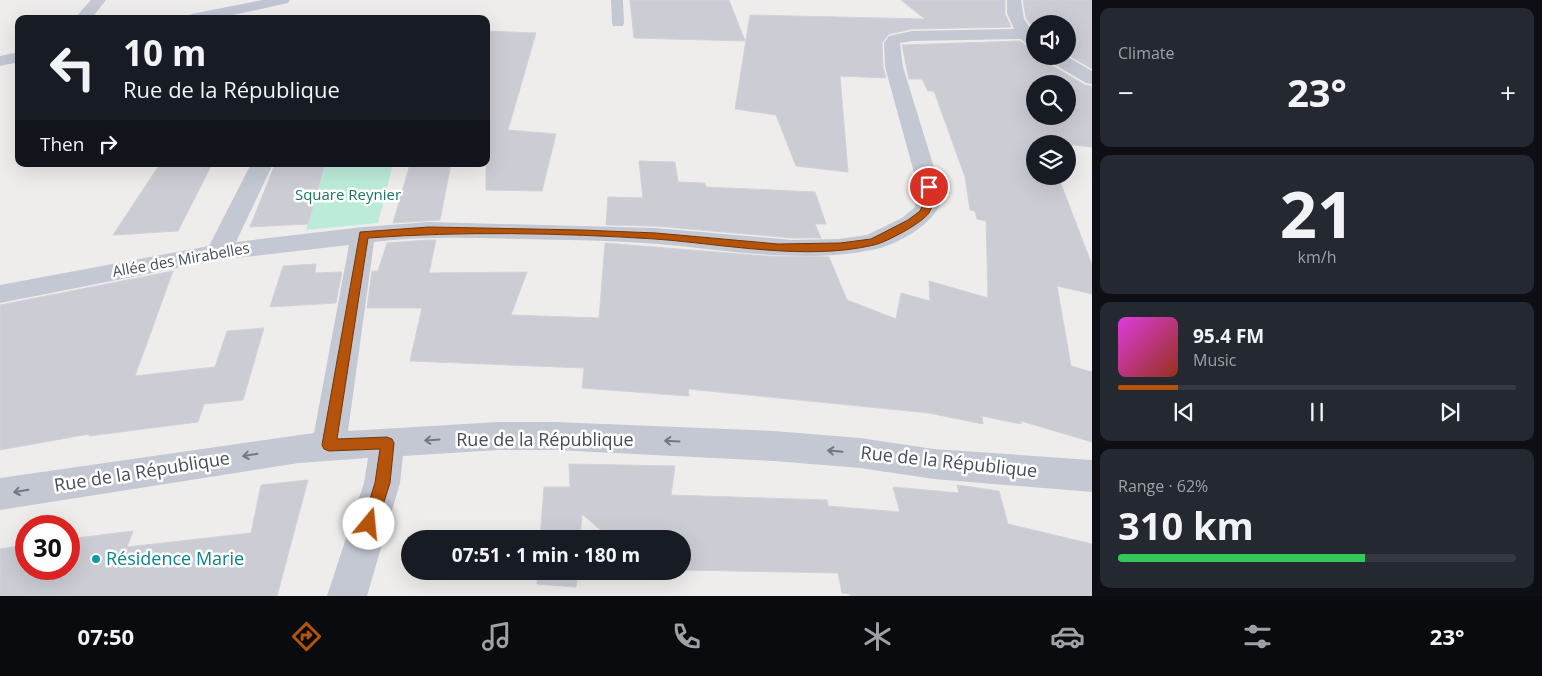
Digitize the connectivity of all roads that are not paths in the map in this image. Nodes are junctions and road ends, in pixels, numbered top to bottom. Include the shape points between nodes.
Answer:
1 (99, 0) edge
2 (283, 0) edge
3 (617, 0) edge
4 (1014, 0) edge
5 (86, 15) edge
6 (211, 15) edge
7 (618, 23) dead end
8 (1026, 33) edge
9 (1026, 38) edge
10 (15, 58) edge
11 (0, 61) edge
12 (1068, 65) edge
13 (1092, 79) edge
14 (260, 167) edge
15 (363, 235) junction
16 (218, 252) junction
17 (0, 294) edge
18 (387, 443) junction
19 (329, 445) junction
20 (1092, 476) edge
21 (0, 494) edge
22 (347, 596) edge

1 - 5 street
2 - 6 main road
3 - 7 lane
4 - 8 street via 1015,18
9 - 15 street, Allée des Mirabelles via 995,33 912,36 892,43 894,67 930,200 924,212 911,223 873,242 840,247 792,248 582,233 429,230
10 - 11 main road
12 - 13 street
14 - 16 street
15 - 16 street, Allée des Mirabelles
15 - 19 street
16 - 17 street, Allée des Mirabelles
18 - 19 street, Rue de la République
20 -> 18 street, Rue de la République via 934,464 860,453 555,436
18 - 22 street via 382,483
19 -> 21 street, Rue de la République

